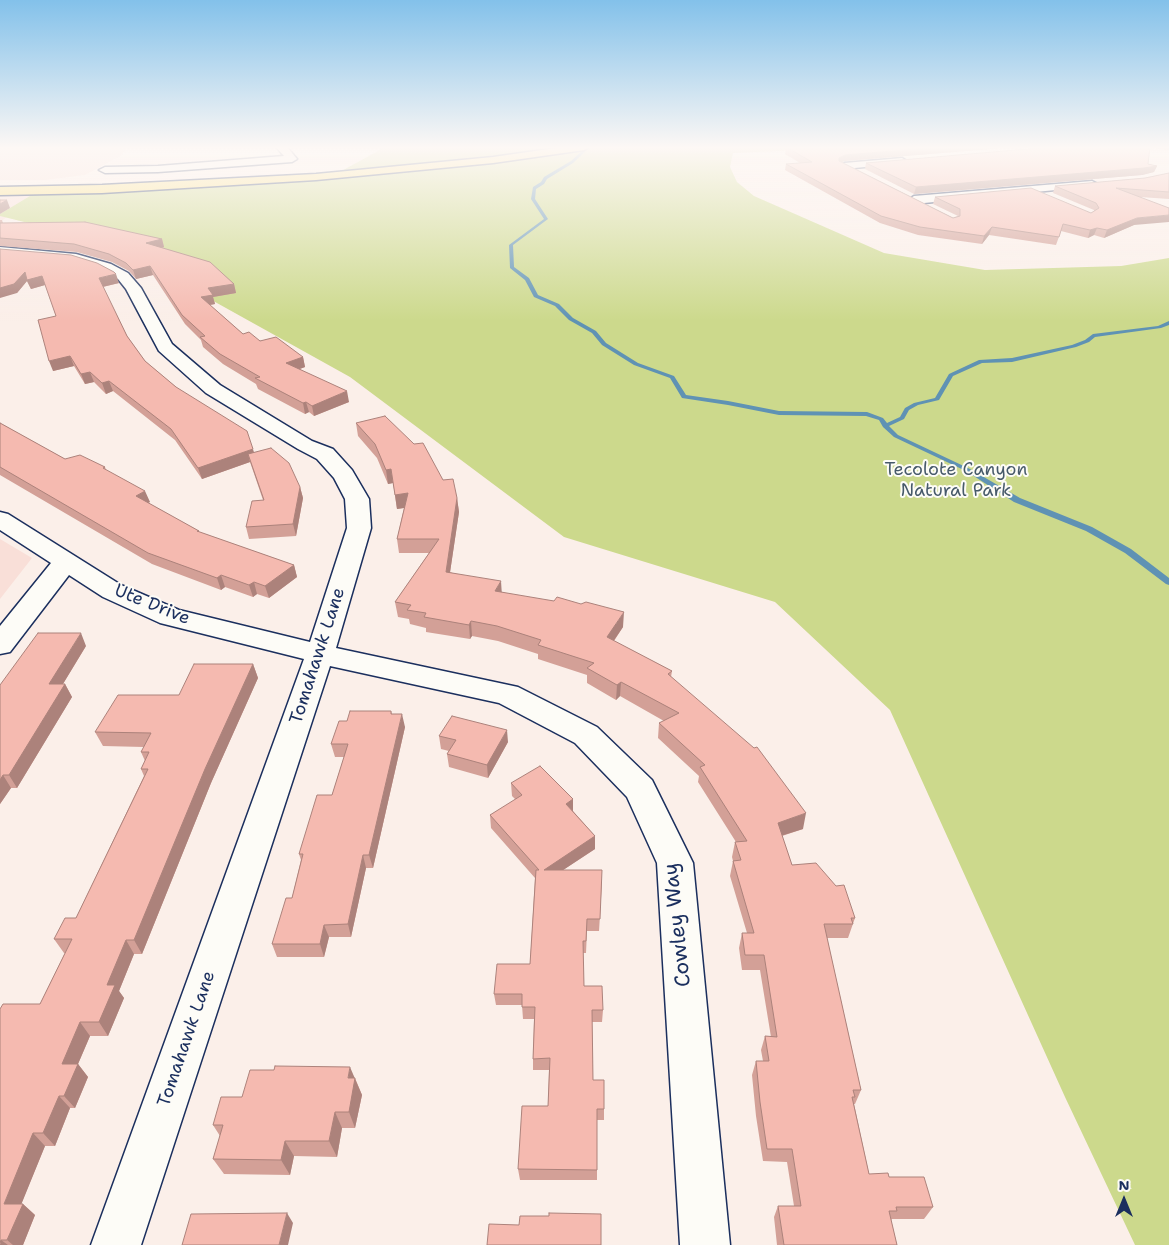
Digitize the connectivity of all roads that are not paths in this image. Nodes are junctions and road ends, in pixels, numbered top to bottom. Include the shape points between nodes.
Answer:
1 (923, 205) edge
2 (936, 212) edge
3 (0, 251) edge
4 (0, 519) edge
5 (66, 562) junction
6 (0, 645) edge
7 (320, 654) junction
8 (116, 1245) edge
9 (705, 1245) edge

1 - 2 street
3 - 7 street, Tomahawk Lane via 76,258 123,276 165,347 213,389 325,454 344,475 357,499 359,528
4 - 5 street, Ute Drive
5 - 6 street
5 - 7 street, Ute Drive via 112,591 170,617
7 - 8 street, Tomahawk Lane
7 - 9 street, Cowley Way via 507,694 586,734 640,788 675,863

